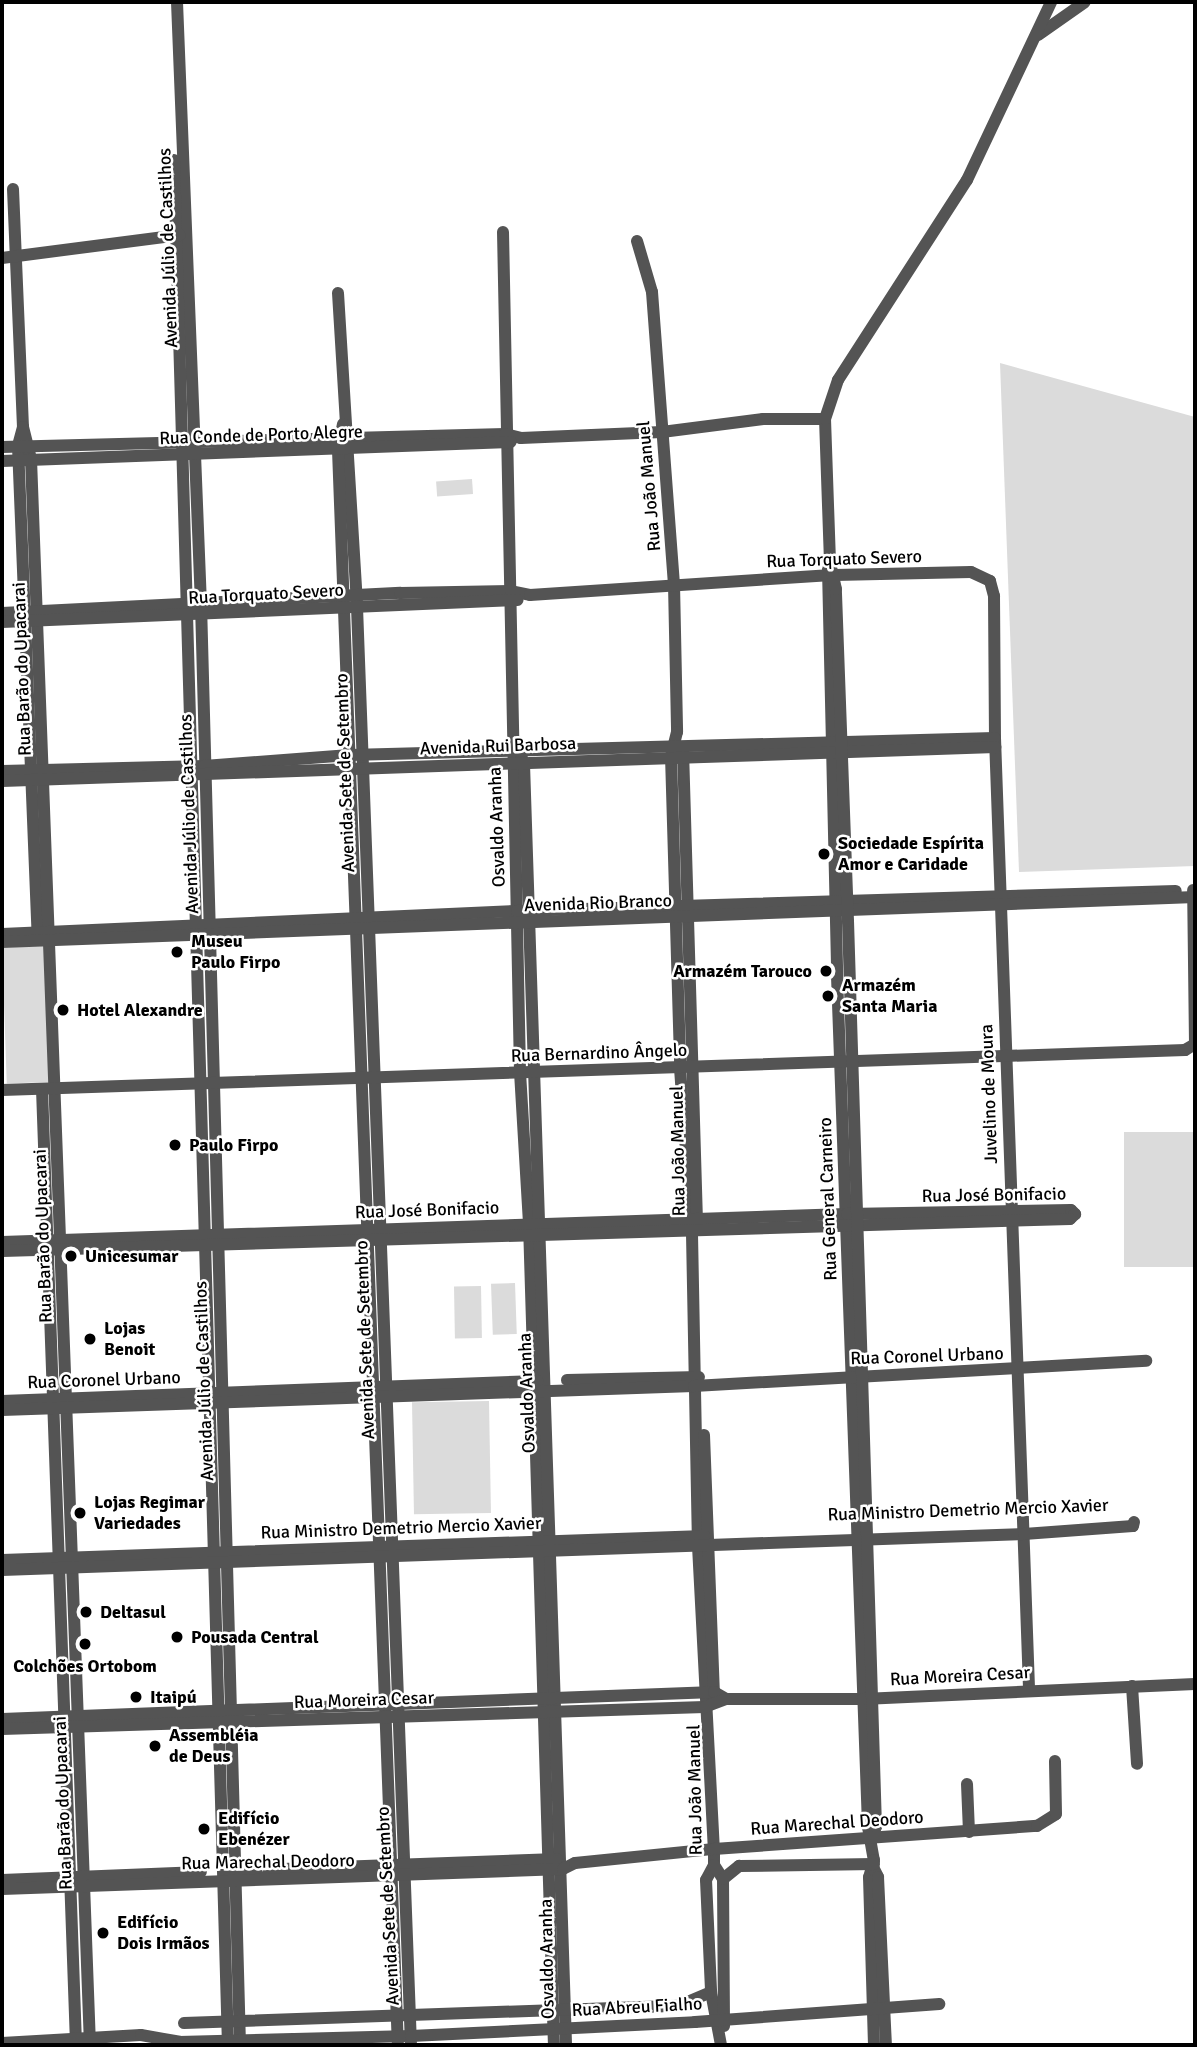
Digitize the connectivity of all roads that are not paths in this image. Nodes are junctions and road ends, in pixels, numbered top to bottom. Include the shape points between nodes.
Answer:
1 (170, 2) edge
2 (177, 2) edge
3 (1051, 2) edge
4 (1086, 2) edge
5 (1038, 35) junction
6 (177, 126) junction
7 (13, 189) dead end
8 (503, 232) dead end
9 (180, 235) junction
10 (637, 241) dead end
11 (8, 258) edge
12 (338, 293) dead end
13 (825, 419) junction
14 (662, 432) junction
15 (505, 439) junction
16 (344, 444) junction
17 (24, 446) junction
18 (2, 447) edge
19 (188, 449) junction
20 (105, 451) junction
21 (26, 460) junction
22 (2, 461) edge
23 (831, 576) junction
24 (990, 581) joint
25 (674, 584) junction
26 (511, 597) junction
27 (351, 601) junction
28 (201, 609) junction
29 (186, 610) junction
30 (2, 613) edge
31 (32, 616) junction
32 (2, 622) edge
33 (995, 743) junction
34 (837, 748) junction
35 (677, 750) junction
36 (518, 755) junction
37 (356, 761) junction
38 (199, 770) junction
39 (2, 771) edge
40 (39, 775) junction
41 (2, 781) edge
42 (1194, 894) edge
43 (1001, 902) junction
44 (841, 907) junction
45 (683, 912) junction
46 (523, 917) junction
47 (362, 924) junction
48 (204, 931) junction
49 (2, 934) edge
50 (44, 937) junction
51 (2, 942) edge
52 (685, 969) junction
53 (1195, 1044) edge
54 (1005, 1056) junction
55 (846, 1062) junction
56 (694, 1067) junction
57 (680, 1068) junction
58 (526, 1072) junction
59 (376, 1076) junction
60 (362, 1077) junction
61 (207, 1085) junction
62 (42, 1088) junction
63 (56, 1089) junction
64 (2, 1090) edge
65 (690, 1143) junction
66 (1011, 1216) junction
67 (852, 1219) junction
68 (692, 1225) junction
69 (533, 1229) junction
70 (373, 1234) junction
71 (212, 1238) junction
72 (2, 1242) edge
73 (56, 1244) junction
74 (2, 1251) edge
75 (1146, 1361) dead end
76 (1015, 1370) junction
77 (857, 1377) junction
78 (700, 1379) junction
79 (538, 1385) junction
80 (379, 1393) junction
81 (217, 1399) junction
82 (2, 1401) edge
83 (60, 1403) junction
84 (2, 1410) edge
85 (1024, 1530) junction
86 (863, 1535) junction
87 (704, 1541) junction
88 (544, 1546) junction
89 (386, 1552) junction
90 (221, 1557) junction
91 (2, 1560) edge
92 (67, 1562) junction
93 (2, 1570) edge
94 (389, 1632) junction
95 (1195, 1684) edge
96 (1132, 1686) junction
97 (1029, 1690) junction
98 (710, 1692) junction
99 (868, 1699) junction
100 (625, 1703) junction
101 (549, 1707) junction
102 (714, 1707) junction
103 (398, 1711) junction
104 (384, 1712) junction
105 (224, 1718) junction
106 (2, 1719) edge
107 (72, 1721) junction
108 (2, 1729) edge
109 (1055, 1761) dead end
110 (1137, 1764) dead end
111 (967, 1784) dead end
112 (552, 1788) junction
113 (394, 1792) junction
114 (969, 1832) junction
115 (872, 1839) junction
116 (714, 1849) junction
117 (549, 1864) junction
118 (567, 1864) junction
119 (874, 1864) junction
120 (714, 1866) junction
121 (397, 1873) junction
122 (231, 1876) junction
123 (723, 1879) junction
124 (2, 1880) edge
125 (77, 1881) junction
126 (2, 1889) edge
127 (80, 1952) junction
128 (566, 1975) junction
129 (551, 1976) junction
130 (711, 1992) junction
131 (939, 2004) dead end
132 (879, 2009) junction
133 (404, 2018) junction
134 (559, 2019) junction
135 (721, 2020) junction
136 (184, 2023) dead end
137 (234, 2023) junction
138 (405, 2040) edge
139 (721, 2041) edge
140 (76, 2042) edge
141 (90, 2042) edge
142 (2, 2043) edge
143 (234, 2043) edge
144 (554, 2045) edge
145 (566, 2045) edge
146 (880, 2045) edge

1 - 6 street, Avenida Júlio de Castilhos
2 - 6 street, Avenida Júlio de Castilhos
3 - 5 street
4 - 5 street
5 - 13 street via 967,180 838,380
6 - 9 street, Avenida Júlio de Castilhos
7 - 11 street, Rua Barão do Upacarai
8 - 15 street, Osvaldo Aranha
9 - 11 street
9 - 19 street, Avenida Júlio de Castilhos
10 - 14 street, Rua João Manuel via 652,292
11 - 17 street, Rua Barão do Upacarai via 19,330
12 - 16 street, Avenida Sete de Setembro
13 - 14 street, Rua Conde de Porto Alegre via 763,419
13 - 23 street, Rua General Carneiro
14 - 15 street, Rua Conde de Porto Alegre
14 - 25 street, Rua João Manuel
15 - 16 street, Rua Conde de Porto Alegre
15 - 26 street, Osvaldo Aranha
16 - 19 street, Rua Conde de Porto Alegre
16 - 27 street, Avenida Sete de Setembro
17 - 18 street, Rua Conde de Porto Alegre
17 - 20 street, Rua Conde de Porto Alegre
17 - 21 street, Rua Barão do Upacarai
19 - 20 street, Rua Conde de Porto Alegre
19 - 28 street, Avenida Júlio de Castilhos
19 - 29 street, Avenida Júlio de Castilhos
20 - 21 street, Rua Conde de Porto Alegre
21 - 22 street, Rua Conde de Porto Alegre
21 - 31 street, Rua Barão do Upacarai
23 - 24 street, Rua Torquato Severo via 971,572
23 - 25 street, Rua Torquato Severo
23 - 34 street, Rua General Carneiro
24 - 33 street, Juvelino de Moura via 994,596
25 - 26 street, Rua Torquato Severo
25 - 35 street, Rua João Manuel
26 - 27 street, Rua Torquato Severo
26 - 36 street, Osvaldo Aranha
27 - 28 street, Rua Torquato Severo
27 - 37 street, Avenida Sete de Setembro
28 - 29 street, Rua Torquato Severo
28 - 38 street, Avenida Júlio de Castilhos
29 - 31 street, Rua Torquato Severo
29 - 38 street, Avenida Júlio de Castilhos
30 - 31 street, Rua Torquato Severo
31 - 32 street, Rua Torquato Severo
31 - 40 street, Rua Barão do Upacarai
33 - 34 street, Avenida Rui Barbosa
33 - 43 street, Juvelino de Moura
34 - 35 street, Avenida Rui Barbosa
34 - 44 street, Rua General Carneiro
35 - 36 street, Avenida Rui Barbosa
35 - 45 street, Rua João Manuel
36 - 37 street, Avenida Rui Barbosa
36 - 46 street, Osvaldo Aranha
37 - 38 street, Avenida Rui Barbosa
37 - 47 street, Avenida Sete de Setembro
38 - 40 street, Avenida Rui Barbosa
38 - 48 street, Avenida Júlio de Castilhos
39 - 40 street, Avenida Rui Barbosa
40 - 41 street, Avenida Rui Barbosa
40 - 50 street, Rua Barão do Upacarai
42 - 43 street, Avenida Rio Branco
42 - 53 street
43 - 44 street, Avenida Rio Branco
43 - 54 street, Juvelino de Moura
44 - 45 street, Avenida Rio Branco
44 - 55 street, Rua General Carneiro
45 - 46 street, Avenida Rio Branco
45 - 52 street, Rua João Manuel
46 - 47 street, Avenida Rio Branco
46 - 58 street, Osvaldo Aranha
47 - 48 street, Avenida Rio Branco
47 - 59 street, Avenida Sete de Setembro
47 - 60 street, Avenida Sete de Setembro
48 - 50 street, Avenida Rio Branco
48 - 61 street, Avenida Júlio de Castilhos
49 - 50 street, Avenida Rio Branco
50 - 51 street, Avenida Rio Branco
50 - 63 street, Rua Barão do Upacarai
52 - 56 street, Rua João Manuel
52 - 57 street, Rua João Manuel
53 - 54 street, Rua Bernardino Ângelo via 1185,1050
54 - 55 street, Rua Bernardino Ângelo
54 - 66 street, Juvelino de Moura
55 - 56 street, Rua Bernardino Ângelo
55 - 67 street, Rua General Carneiro
56 - 57 street, Rua Bernardino Ângelo
56 - 65 street, Rua João Manuel
57 - 58 street, Rua Bernardino Ângelo
57 - 65 street, Rua João Manuel
58 - 59 street, Rua Bernardino Ângelo
58 - 69 street, Osvaldo Aranha
59 - 60 street, Rua Bernardino Ângelo
59 - 70 street, Avenida Sete de Setembro
60 - 61 street, Rua Bernardino Ângelo
60 - 70 street, Avenida Sete de Setembro
61 - 63 street, Rua Bernardino Ângelo
61 - 71 street, Avenida Júlio de Castilhos
62 - 63 street, Rua Bernardino Ângelo
62 - 64 street, Rua Bernardino Ângelo
62 - 73 street, Rua Barão do Upacarai
63 - 73 street, Rua Barão do Upacarai
65 - 68 street, Rua João Manuel
66 - 67 street, Rua José Bonifacio
66 - 76 street, Juvelino de Moura
67 - 68 street, Rua José Bonifacio
67 - 77 street, Rua General Carneiro
68 - 69 street, Rua José Bonifacio
68 - 78 street, Rua João Manuel
69 - 70 street, Rua José Bonifacio
69 - 79 street, Osvaldo Aranha
70 - 71 street, Rua José Bonifacio
70 - 80 street, Avenida Sete de Setembro
71 - 73 street, Rua José Bonifacio
71 - 81 street, Avenida Júlio de Castilhos
72 - 73 street, Rua José Bonifacio
73 - 74 street, Rua José Bonifacio
73 - 83 street, Rua Barão do Upacarai
75 - 76 street, Rua Coronel Urbano
76 - 77 street, Rua Coronel Urbano
76 - 85 street, Juvelino de Moura
77 - 78 street, Rua Coronel Urbano
77 - 86 street, Rua General Carneiro
78 - 79 street, Rua Coronel Urbano
78 - 87 street, Rua João Manuel
79 - 80 street, Rua Coronel Urbano
79 - 88 street, Osvaldo Aranha
80 - 81 street, Rua Coronel Urbano
80 - 89 street, Avenida Sete de Setembro
81 - 83 street, Rua Coronel Urbano
81 - 90 street, Avenida Júlio de Castilhos
82 - 83 street, Rua Coronel Urbano
83 - 84 street, Rua Coronel Urbano
83 - 92 street, Rua Barão do Upacarai
85 - 85 street, Rua Ministro Demetrio Mercio Xavier via 1135,1525 1133,1520
85 - 86 street, Rua Ministro Demetrio Mercio Xavier
85 - 97 street, Juvelino de Moura
86 - 87 street, Rua Ministro Demetrio Mercio Xavier
86 - 99 street, Rua General Carneiro
87 - 88 street, Rua Ministro Demetrio Mercio Xavier
87 - 98 street, Rua João Manuel
88 - 89 street, Rua Ministro Demetrio Mercio Xavier
88 - 101 street, Osvaldo Aranha
89 - 90 street, Rua Ministro Demetrio Mercio Xavier
89 - 94 street, Avenida Sete de Setembro
90 - 92 street, Rua Ministro Demetrio Mercio Xavier
90 - 105 street, Avenida Júlio de Castilhos
91 - 92 street, Rua Ministro Demetrio Mercio Xavier
92 - 93 street, Rua Ministro Demetrio Mercio Xavier
92 - 107 street, Rua Barão do Upacarai
94 - 103 street, Avenida Sete de Setembro
94 - 104 street, Avenida Sete de Setembro
95 - 96 street, Rua Moreira Cesar
96 - 97 street, Rua Moreira Cesar
96 - 110 street
97 - 99 street, Rua Moreira Cesar
98 - 100 street, Rua Moreira Cesar
98 - 102 street
98 - 102 street, Rua João Manuel
99 - 102 street, Rua Moreira Cesar
99 - 115 street, Rua General Carneiro
100 - 101 street, Rua Moreira Cesar
100 - 102 street, Rua Moreira Cesar
101 - 103 street, Rua Moreira Cesar
101 - 112 street, Osvaldo Aranha
102 - 116 street, Rua João Manuel
103 - 104 street, Rua Moreira Cesar
103 - 113 street, Avenida Sete de Setembro
104 - 105 street, Rua Moreira Cesar
104 - 113 street, Avenida Sete de Setembro
105 - 107 street, Rua Moreira Cesar
105 - 122 street, Avenida Júlio de Castilhos
106 - 107 street, Rua Moreira Cesar
107 - 108 street, Rua Moreira Cesar
107 - 125 street, Rua Barão do Upacarai
109 - 114 street, Rua Marechal Deodoro via 1056,1814 1037,1826
111 - 114 street
112 - 117 street, Osvaldo Aranha
112 - 118 street, Osvaldo Aranha
113 - 121 street, Avenida Sete de Setembro
114 - 115 street, Rua Marechal Deodoro
115 - 116 street, Rua Marechal Deodoro
115 - 119 street, Rua General Carneiro
116 - 118 street, Rua Marechal Deodoro
116 - 120 street, Rua João Manuel
117 - 118 street, Rua Marechal Deodoro
117 - 121 street, Rua Marechal Deodoro
117 - 129 street, Osvaldo Aranha
118 - 128 street, Osvaldo Aranha
119 - 123 street, Rua Marechal Deodoro via 739,1866
119 - 132 street, Rua General Carneiro
120 - 123 street, Rua João Manuel
120 - 130 street, Rua João Manuel via 706,1880
121 - 122 street, Rua Marechal Deodoro
121 - 133 street, Avenida Sete de Setembro
122 - 125 street, Rua Marechal Deodoro
122 - 137 street, Avenida Júlio de Castilhos
123 - 135 street, Rua João Manuel
124 - 125 street, Rua Marechal Deodoro
125 - 126 street, Rua Marechal Deodoro
125 - 127 street, Rua Barão do Upacarai
127 - 140 street, Rua Barão do Upacarai
127 - 141 street, Rua Barão do Upacarai
128 - 129 street
128 - 134 street, Osvaldo Aranha
129 - 134 street, Osvaldo Aranha
130 - 134 street, Rua Abreu Fialho via 678,2006
130 - 135 street, Rua João Manuel
131 - 132 street, Rua Abreu Fialho
132 - 135 street, Rua Abreu Fialho
132 - 146 street, Rua General Carneiro
133 - 134 street, Rua Abreu Fialho
133 - 137 street, Rua Abreu Fialho
133 - 138 street, Avenida Sete de Setembro
134 - 135 street, Rua Abreu Fialho
134 - 138 street, Rua Abreu Fialho
134 - 144 street, Osvaldo Aranha
134 - 145 street, Osvaldo Aranha
135 - 139 street, Rua João Manuel
136 - 137 street, Rua Abreu Fialho
137 - 143 street, Avenida Júlio de Castilhos
138 - 143 street, Rua Abreu Fialho
140 - 141 street, Rua Abreu Fialho
140 - 142 street, Rua Abreu Fialho
141 - 143 street, Rua Abreu Fialho via 141,2035 179,2042

